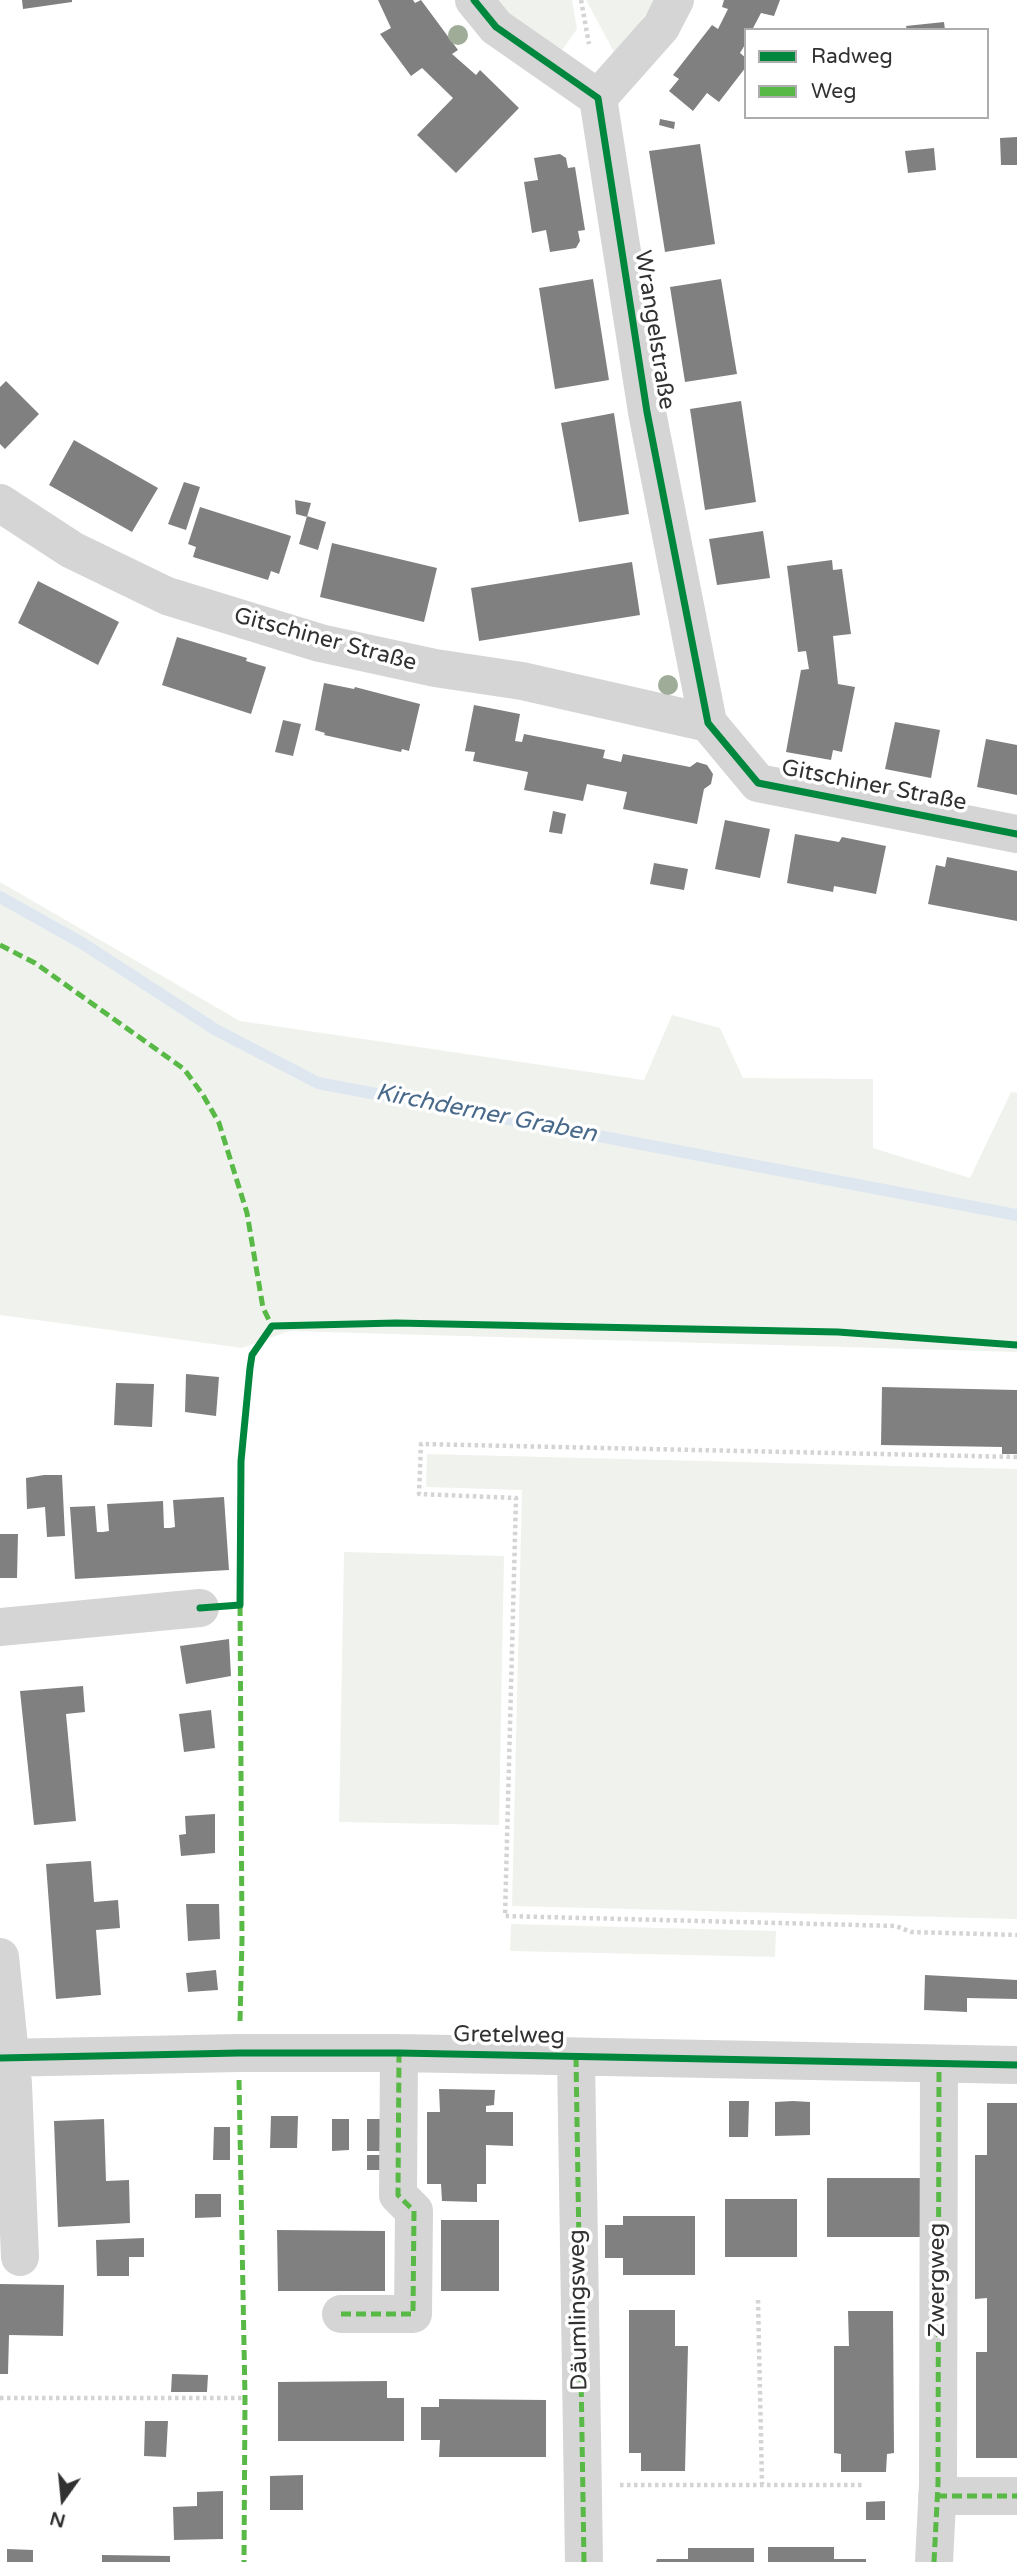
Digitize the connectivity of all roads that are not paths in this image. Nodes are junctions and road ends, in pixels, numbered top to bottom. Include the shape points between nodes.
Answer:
1 (474, 0) edge
2 (675, 0) edge
3 (598, 97) junction
4 (0, 503) edge
5 (708, 723) junction
6 (1017, 834) edge
7 (200, 1608) dead end
8 (0, 1627) edge
9 (0, 1956) edge
10 (399, 2053) junction
11 (5, 2057) edge
12 (576, 2057) junction
13 (939, 2064) junction
14 (1017, 2065) edge
15 (20, 2258) dead end
16 (341, 2314) dead end
17 (937, 2496) junction
18 (1017, 2496) edge
19 (584, 2562) edge
20 (934, 2562) edge

1 - 3 street via 496,27
2 - 3 street via 661,27
3 - 5 street, Wrangelstraße via 648,412
4 - 5 street, Gitschiner Straße via 72,550 167,596 320,643 523,681
5 - 6 street, Gitschiner Straße via 758,783
7 - 8 street
9 - 11 street
10 - 11 street, Gretelweg
10 - 12 street, Gretelweg
10 - 16 street via 398,2195 414,2211 413,2315
11 - 15 street
12 - 13 street, Gretelweg
12 - 19 street, Däumlingsweg
13 - 14 street, Gretelweg
13 - 17 street, Zwergweg
17 - 18 street
17 - 20 street, Zwergweg

